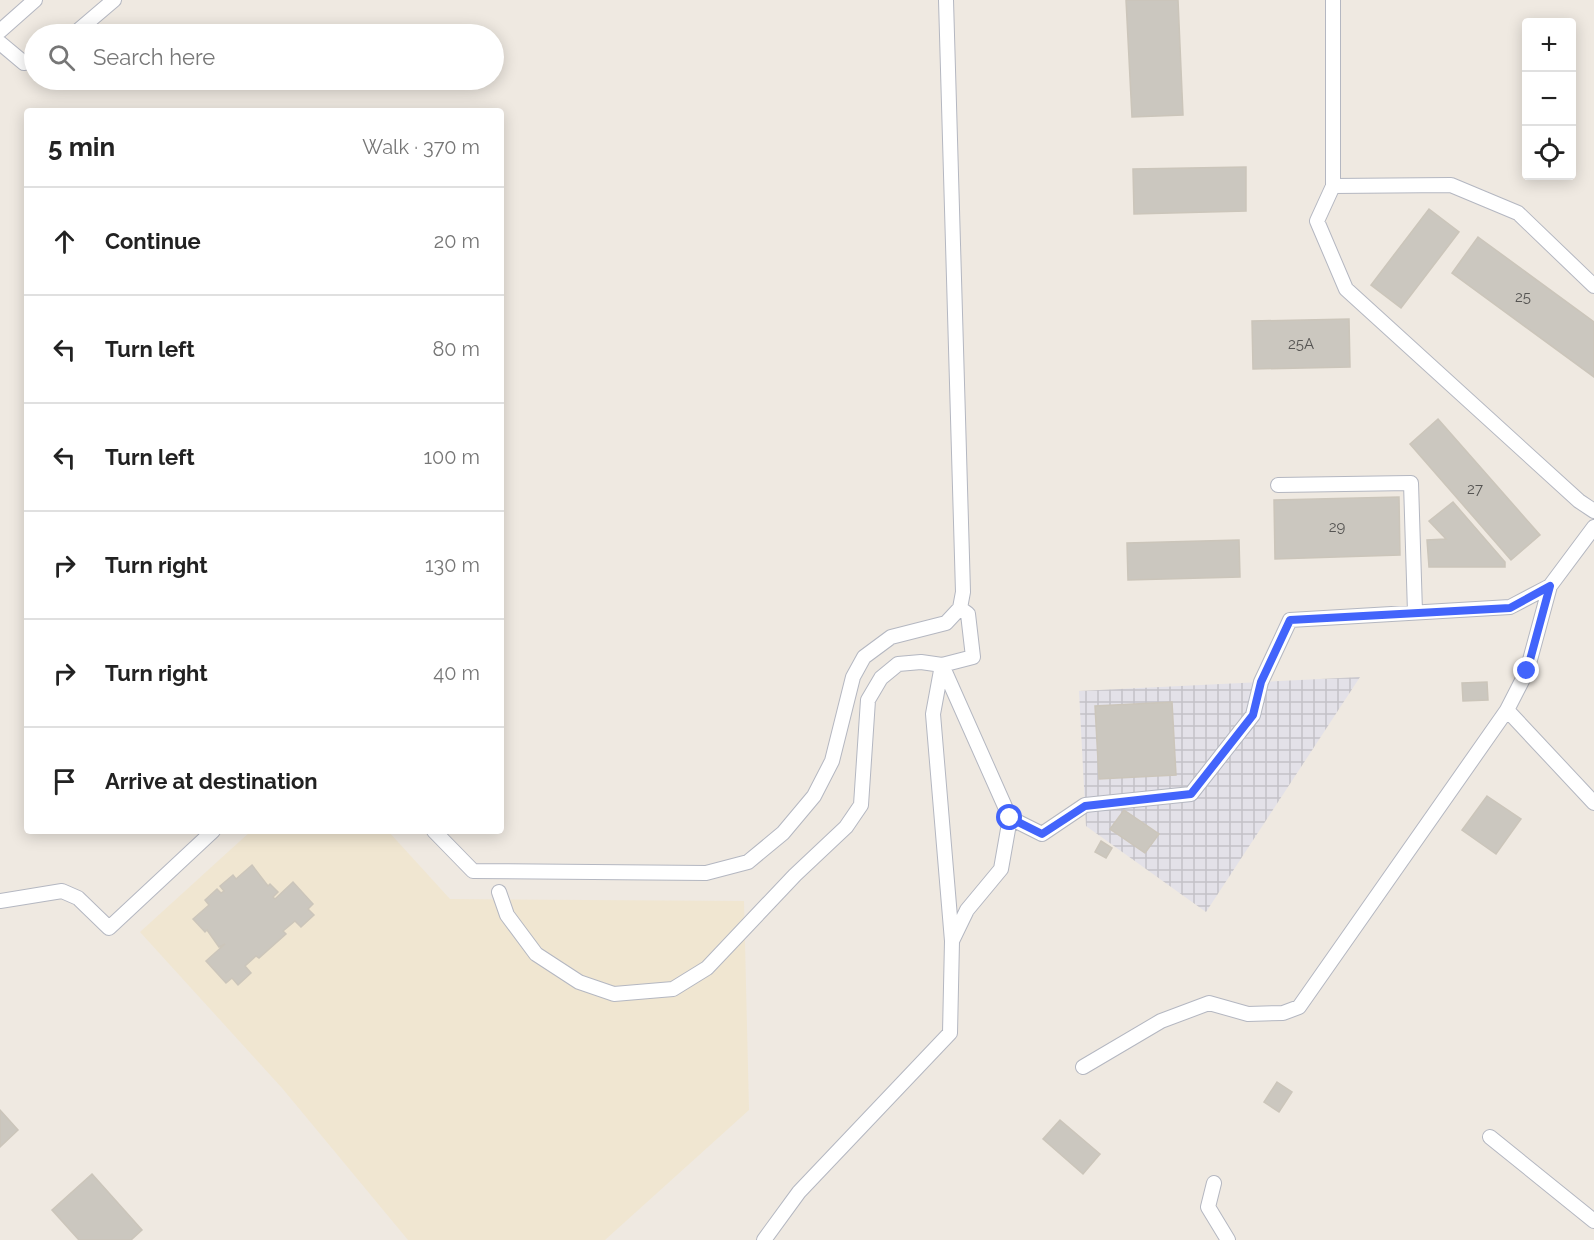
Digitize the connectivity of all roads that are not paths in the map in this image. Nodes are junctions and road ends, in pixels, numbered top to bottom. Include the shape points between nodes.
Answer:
1 (35, 0) edge
2 (114, 0) edge
3 (946, 0) edge
4 (1333, 0) edge
5 (86, 24) edge
6 (0, 32) edge
7 (0, 43) edge
8 (24, 63) edge
9 (1333, 186) junction
10 (1594, 286) edge
11 (1278, 485) dead end
12 (1594, 511) edge
13 (1594, 527) edge
14 (1550, 586) junction
15 (960, 608) junction
16 (1415, 612) junction
17 (942, 664) junction
18 (1507, 710) junction
19 (1594, 803) edge
20 (1010, 818) junction
21 (210, 834) edge
22 (437, 834) edge
23 (499, 892) dead end
24 (0, 902) edge
25 (952, 941) junction
26 (1083, 1067) dead end
27 (1490, 1137) dead end
28 (1214, 1183) dead end
29 (1594, 1221) edge
30 (764, 1240) edge
31 (1228, 1240) edge

1 - 6 lane
2 - 5 lane
3 - 15 lane via 963,592
4 - 9 lane
7 - 8 lane
9 - 10 lane via 1451,186 1518,213
9 - 12 lane via 1317,221 1346,288
11 - 16 lane via 1411,483
13 - 14 lane
14 - 16 lane via 1510,608
14 - 18 lane via 1527,671
15 - 17 lane via 968,614 973,657
15 - 22 lane via 946,623 891,638 864,657 853,677 832,761 814,796 783,833 748,862 706,873 473,871
16 - 20 lane via 1290,620 1261,682 1253,715 1191,794 1085,806 1042,834
17 - 20 lane
17 - 23 lane via 898,664 881,678 868,700 861,805 846,826 707,968 673,989 614,994 579,982 536,954 507,915
17 - 25 lane via 933,714
18 - 19 lane
18 - 26 lane via 1299,1007 1269,1015 1248,1014 1209,1003 1161,1021
20 - 25 lane via 1001,869 967,910
21 - 24 lane via 109,928 78,898 62,891
25 - 30 lane via 950,1033 799,1192
27 - 29 lane
28 - 31 lane via 1208,1206

